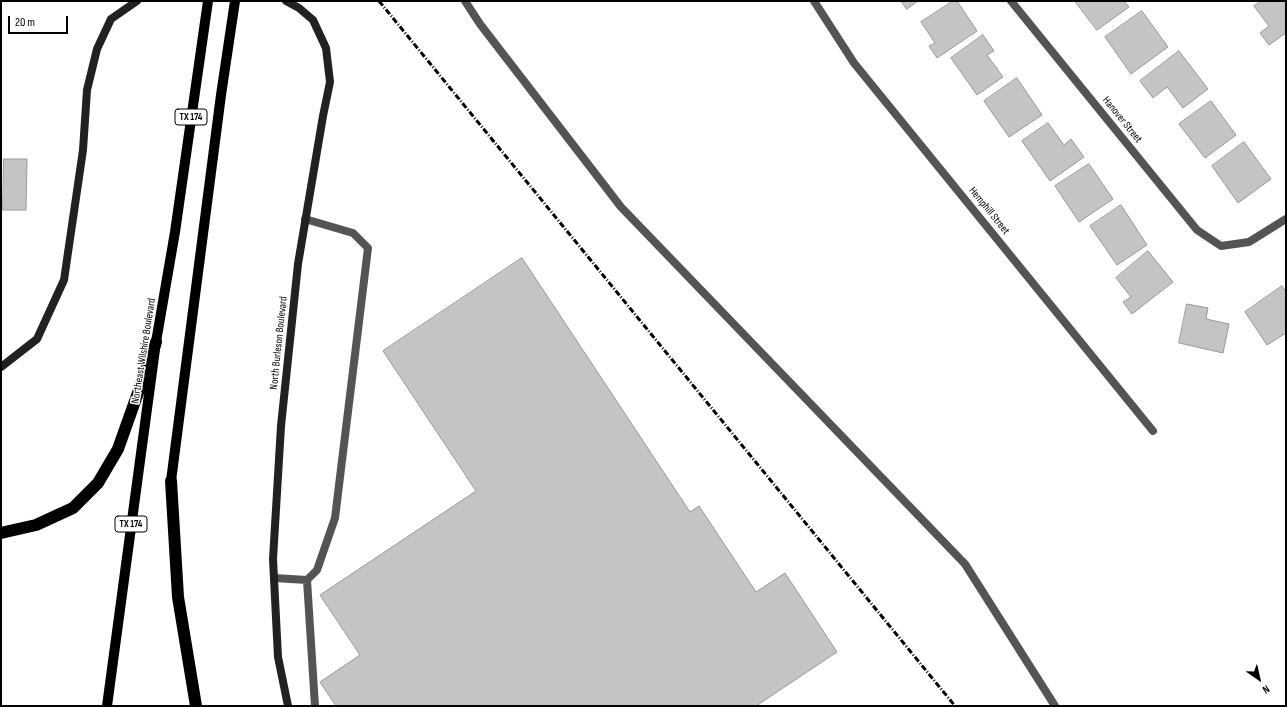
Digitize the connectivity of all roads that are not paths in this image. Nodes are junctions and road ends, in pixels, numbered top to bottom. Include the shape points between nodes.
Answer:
1 (137, 1) edge
2 (208, 1) edge
3 (235, 1) edge
4 (286, 1) edge
5 (465, 1) edge
6 (814, 1) edge
7 (1011, 1) edge
8 (1286, 219) edge
9 (305, 220) junction
10 (156, 342) junction
11 (1, 367) edge
12 (1153, 431) dead end
13 (171, 481) joint
14 (1, 533) edge
15 (274, 578) junction
16 (307, 580) junction
17 (107, 706) edge
18 (196, 706) edge
19 (288, 706) edge
20 (315, 706) edge
21 (1055, 706) edge

1 - 11 main road via 111,19 97,48 87,90 83,150 64,280 37,339
2 - 10 main road, Northeast Wilshire Boulevard / TX 174 via 175,232
3 - 13 main road
4 - 9 main road, North Burleson Boulevard via 313,20 326,48 330,82
5 - 21 street via 621,207 965,564
6 - 12 street, Hemphill Street via 854,63
7 - 8 street, Hanover Street via 1197,230 1221,246 1249,242
9 - 15 main road, North Burleson Boulevard via 281,426
9 - 16 street via 353,232 368,248 335,518 317,570
10 - 14 highway via 118,449 98,483 73,508 36,525
10 - 17 main road, Northeast Wilshire Boulevard / TX 174
13 - 18 highway via 178,597
15 - 16 street
15 - 19 main road, North Burleson Boulevard via 278,657
16 - 20 street

